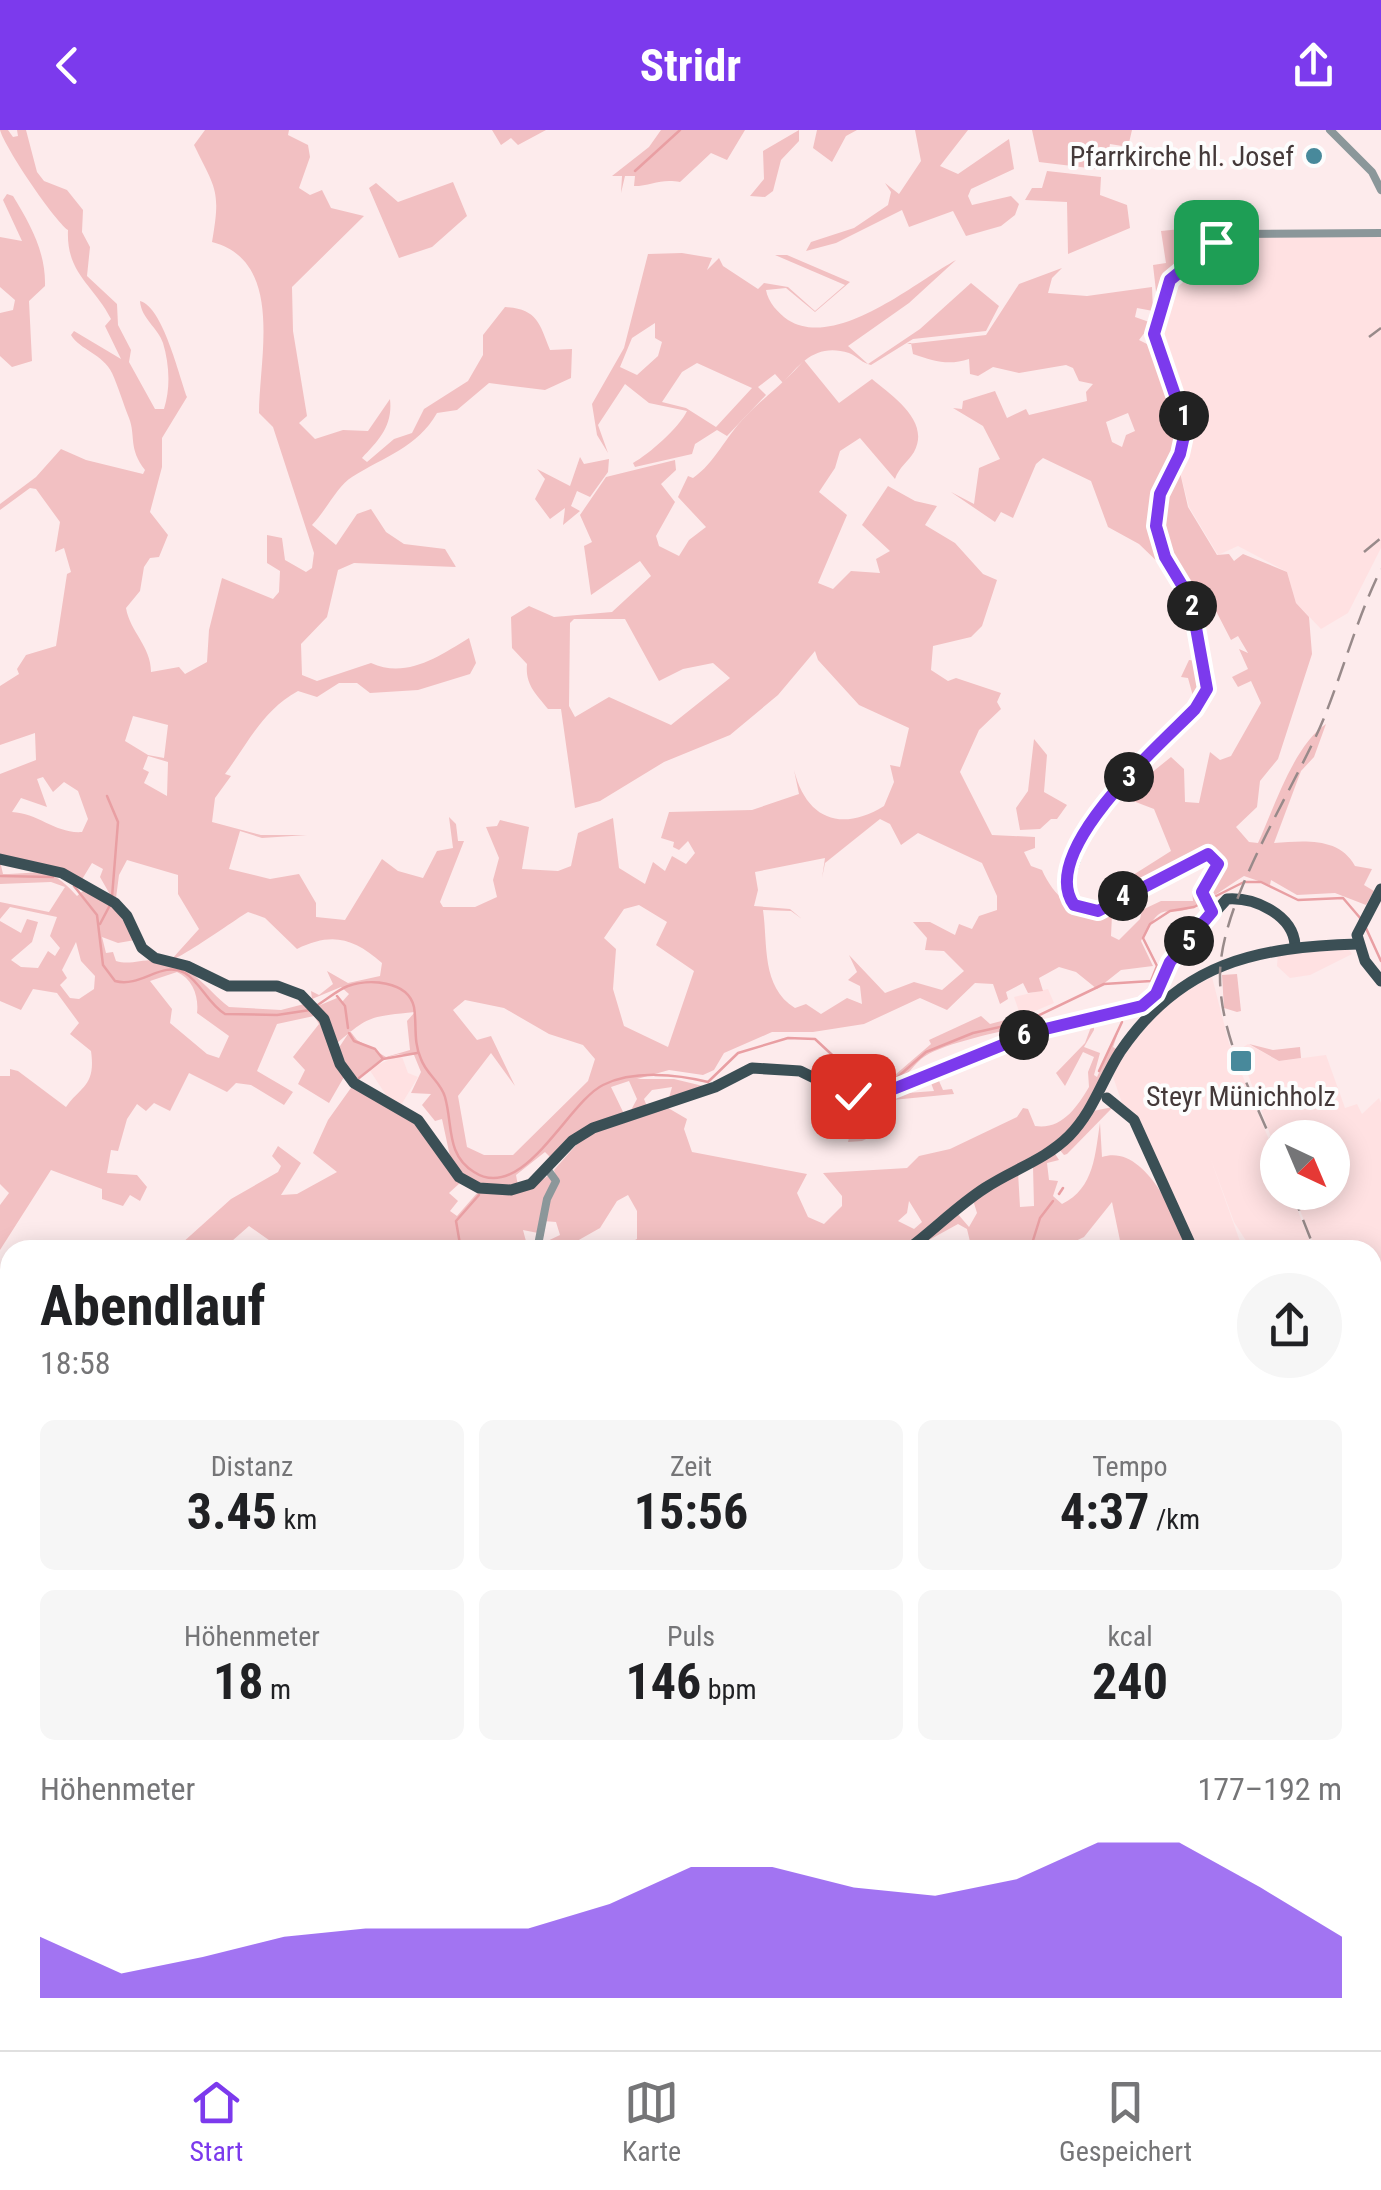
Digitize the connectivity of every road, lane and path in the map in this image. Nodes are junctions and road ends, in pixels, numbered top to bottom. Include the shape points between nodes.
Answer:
1 (1330, 130) edge
2 (1381, 190) edge
3 (1381, 233) edge
4 (0, 859) edge
5 (1381, 890) edge
6 (1207, 905) junction
7 (1361, 930) junction
8 (1316, 943) junction
9 (1295, 944) junction
10 (1381, 981) edge
11 (1102, 1100) junction
12 (548, 1170) junction
13 (540, 1240) edge
14 (920, 1240) edge
15 (1188, 1240) edge

1 - 2 street
3 - 6 street via 1238,234 1179,270 1160,306 1156,344 1186,427 1157,509 1160,546 1191,600 1208,676 1205,694 1091,818 1067,890 1077,908 1098,911 1208,854 1218,867 1205,883
4 - 12 main road via 56,871 112,901 151,956 222,985 282,987 314,1006 355,1083 418,1120 452,1168 477,1188 518,1189
5 - 7 main road
6 - 9 main road via 1249,902 1287,920
6 - 12 main road via 1160,986 1136,1009 1054,1026 866,1098 796,1070 752,1068 592,1128
7 - 8 main road
7 - 8 main road
7 - 10 main road via 1368,966
8 - 9 main road
9 - 11 main road via 1243,958 1185,987 1140,1026 1108,1073
11 - 14 main road via 1055,1148 984,1189
11 - 15 main road via 1128,1112
12 - 13 street via 556,1181

